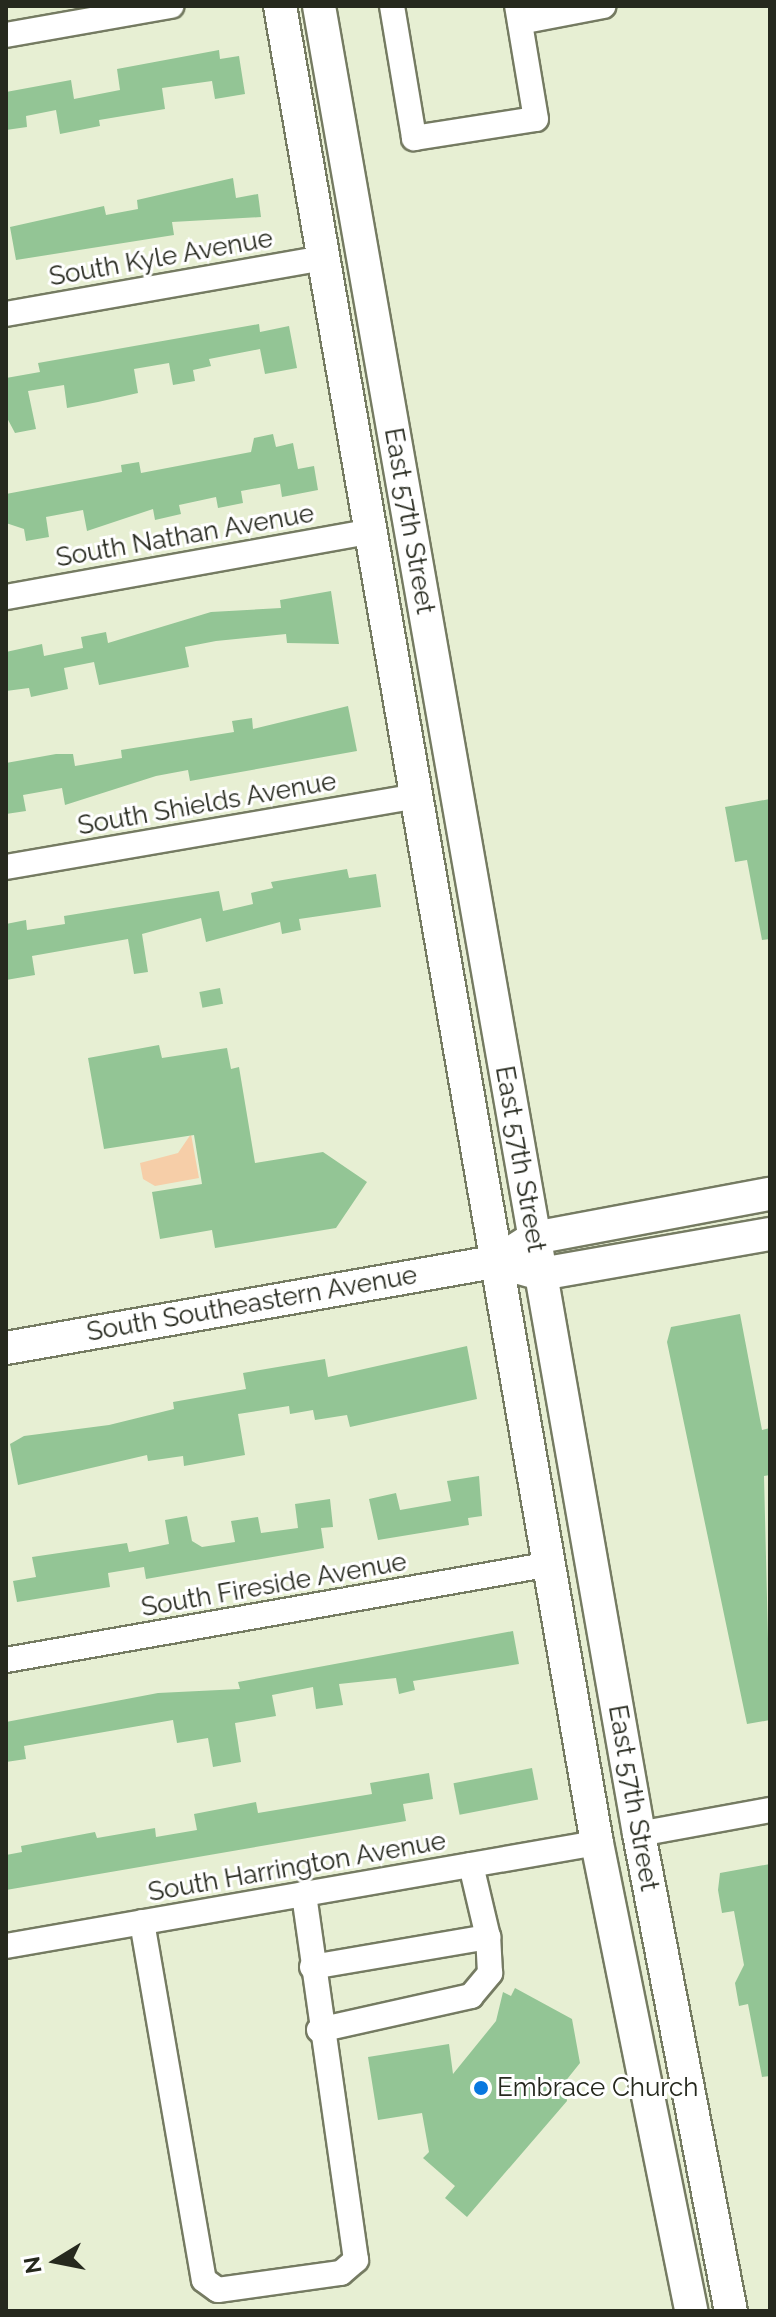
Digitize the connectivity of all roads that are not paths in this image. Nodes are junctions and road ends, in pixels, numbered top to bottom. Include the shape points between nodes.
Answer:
1 (171, 6) edge
2 (280, 6) edge
3 (319, 6) edge
4 (392, 6) edge
5 (603, 6) edge
6 (96, 13) edge
7 (518, 14) edge
8 (6, 35) edge
9 (325, 258) junction
10 (6, 314) edge
11 (373, 531) junction
12 (6, 597) edge
13 (418, 796) junction
14 (6, 867) edge
15 (770, 1194) edge
16 (770, 1234) edge
17 (534, 1238) junction
18 (498, 1261) junction
19 (541, 1274) junction
20 (6, 1348) edge
21 (551, 1564) junction
22 (6, 1660) edge
23 (770, 1810) edge
24 (639, 1834) junction
25 (597, 1843) junction
26 (471, 1865) junction
27 (304, 1894) junction
28 (142, 1922) junction
29 (488, 1937) junction
30 (6, 1946) edge
31 (312, 1967) junction
32 (319, 2030) junction
33 (686, 2093) junction
34 (691, 2311) edge
35 (731, 2311) edge

1 - 6 street
2 - 9 main road, East 57th Street
3 - 17 main road, East 57th Street
4 - 7 street via 414,138 536,119
5 - 7 street
6 - 8 street
9 - 10 street, South Kyle Avenue
9 - 11 main road, East 57th Street
11 - 12 street, South Nathan Avenue
11 - 13 main road, East 57th Street
13 - 14 street, South Shields Avenue
13 - 18 main road, East 57th Street
15 - 17 main road, South Southeastern Avenue
16 - 19 main road, South Southeastern Avenue
17 - 18 main road, South Southeastern Avenue
17 - 19 main road, East 57th Street
18 - 19 main road, South Southeastern Avenue
18 - 20 main road, South Southeastern Avenue
18 - 21 main road, East 57th Street
19 - 24 main road, East 57th Street
21 - 22 street, South Fireside Avenue
21 - 25 main road, East 57th Street
23 - 24 street
24 - 33 main road, East 57th Street
25 - 26 street, South Harrington Avenue
25 - 33 main road via 610,1848 621,1870 646,1977
25 - 34 main road, East 57th Street
26 - 27 street, South Harrington Avenue
26 - 29 street
27 - 28 street, South Harrington Avenue
27 - 31 street
28 - 30 street, South Harrington Avenue
28 - 32 street via 209,2287 341,2273 356,2260
29 - 31 street
29 - 32 street via 490,1973 471,1996
31 - 32 street
33 - 35 main road, East 57th Street

